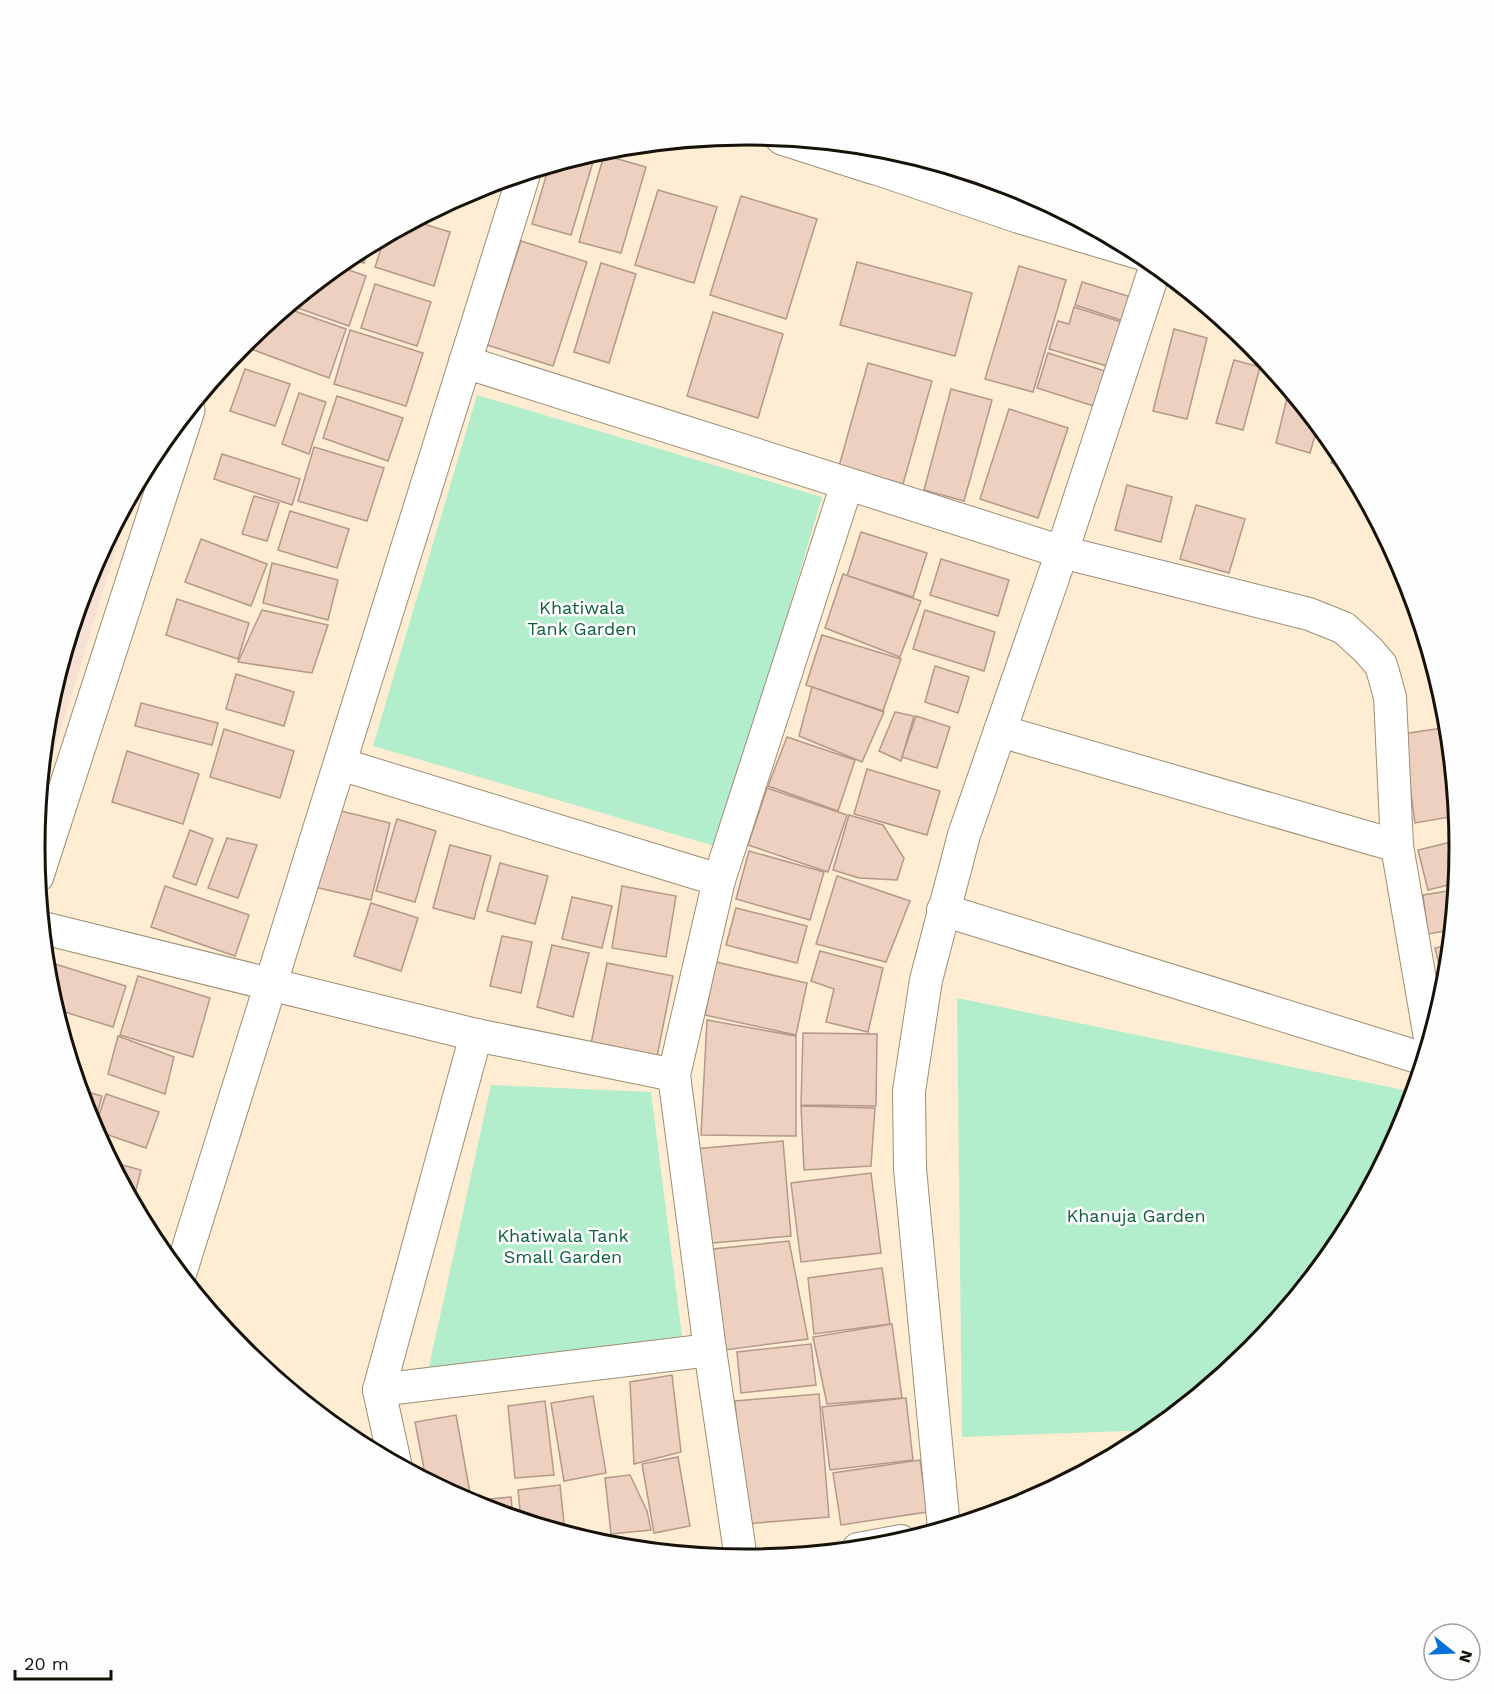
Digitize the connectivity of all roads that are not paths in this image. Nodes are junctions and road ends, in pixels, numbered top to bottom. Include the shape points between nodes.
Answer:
1 (875, 157) edge
2 (522, 182) edge
3 (1023, 205) edge
4 (1074, 226) edge
5 (1153, 275) edge
6 (465, 362) junction
7 (181, 433) edge
8 (847, 484) junction
9 (1062, 552) junction
10 (1000, 730) junction
11 (340, 764) junction
12 (1397, 846) junction
13 (45, 851) edge
14 (719, 880) junction
15 (943, 910) junction
16 (50, 930) edge
17 (271, 983) junction
18 (1427, 1021) edge
19 (476, 1035) junction
20 (1417, 1057) edge
21 (674, 1075) junction
22 (183, 1264) edge
23 (710, 1350) junction
24 (379, 1390) junction
25 (393, 1453) edge
26 (943, 1521) edge
27 (739, 1549) edge

1 - 3 street
2 - 6 street
3 - 4 street
5 - 9 street
6 - 8 street
6 - 11 street
7 - 13 main road
8 - 9 street
8 - 14 street
9 - 10 street
9 - 12 street via 1309,614 1344,628 1381,665 1390,697
10 - 12 street
10 - 15 street
11 - 14 street
11 - 17 street
12 - 18 street
14 - 21 street
15 - 20 street
15 - 26 street via 926,980 909,1102 910,1169
16 - 17 street
17 - 19 street
17 - 22 street
19 - 21 street
19 - 24 street
21 - 23 street
23 - 24 street
23 - 27 street
24 - 25 street

